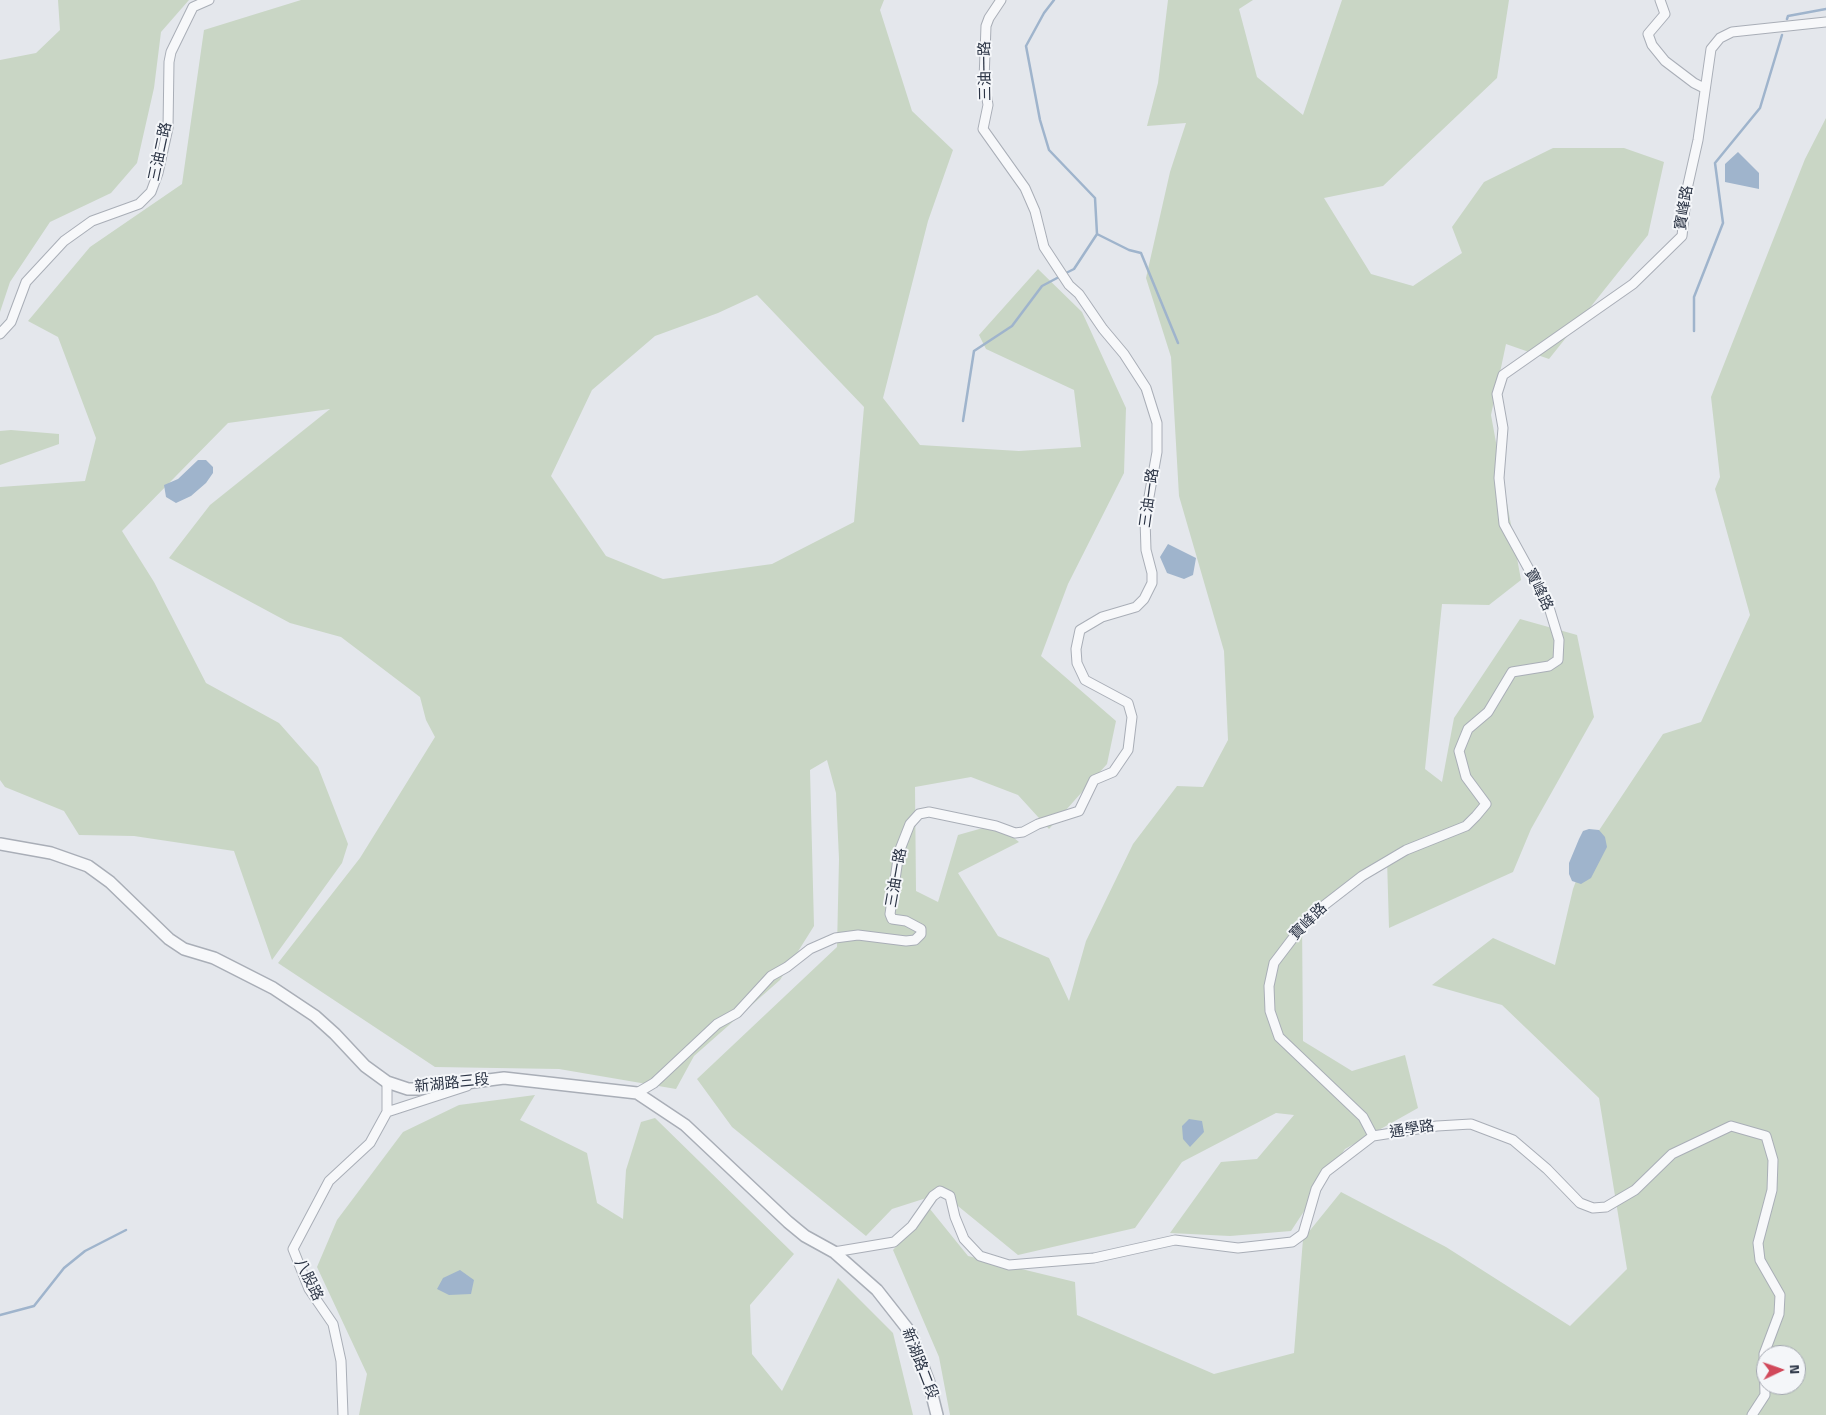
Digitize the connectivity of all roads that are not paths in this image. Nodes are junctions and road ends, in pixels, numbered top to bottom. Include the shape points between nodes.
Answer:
1 (208, 0) edge
2 (1001, 0) edge
3 (1660, 0) edge
4 (1826, 22) edge
5 (1704, 88) junction
6 (0, 334) edge
7 (0, 844) edge
8 (484, 1081) junction
9 (386, 1082) junction
10 (638, 1093) junction
11 (387, 1112) junction
12 (1373, 1136) junction
13 (834, 1252) junction
14 (343, 1415) edge
15 (937, 1415) edge
16 (1752, 1415) edge

1 - 6 street, 三油二路 via 193,8 171,52 168,128 151,192 139,204 92,221 64,241 26,282 11,322
2 - 10 street, 三油一路 via 986,26 984,80 988,106 983,129 1024,188 1035,211 1044,247 1146,388 1157,424 1157,452 1145,519 1152,583 1136,607 1102,617 1080,630 1076,649 1077,663 1085,680 1128,703 1132,717 1128,750 1113,772 1094,780 1079,811 1023,832 1015,833 929,812 918,814 910,824 899,852 890,914 892,919 906,921 921,929 915,940 858,935 835,938 810,948 772,976 738,1013 717,1024 654,1083
3 - 5 street via 1666,14 1648,34 1652,45 1665,61
4 - 5 street, 寶峰路 via 1732,32 1720,38 1711,49
5 - 12 street, 寶峰路 via 1682,236 1633,284 1503,376 1497,394 1503,428 1499,478 1504,524 1548,604 1559,640 1558,660 1549,666 1512,672 1488,712 1468,728 1459,751 1466,777 1486,804 1476,816 1466,826 1406,850 1362,876 1309,917 1274,963 1269,986 1270,1011 1278,1037 1363,1117
7 - 9 street, 新湖路三段 via 51,853 88,866 110,882 169,939 273,988 315,1016 365,1066
8 - 9 street, 新湖路三段 via 419,1089
8 - 10 street, 新湖路三段 via 504,1078
8 - 11 street
9 - 11 street
10 - 13 street, 新湖路三段 via 698,1136 800,1231
11 - 14 street, 八股路 via 370,1143 329,1182 293,1249 309,1289 333,1324 341,1361
12 - 13 street, 通學路 via 1326,1172 1316,1189 1303,1234 1292,1242 1238,1248 1175,1240 1094,1258 1009,1265 980,1256 964,1238 950,1196 940,1191 912,1226 894,1242
12 - 16 street, 通學路 via 1471,1124 1513,1140 1580,1203 1593,1208 1606,1207 1636,1190 1672,1154 1731,1126 1766,1136 1773,1160 1772,1190 1758,1242 1760,1260 1780,1295 1780,1304 1764,1354 1765,1395
13 - 15 street, 新湖路二段 via 877,1290 910,1332

